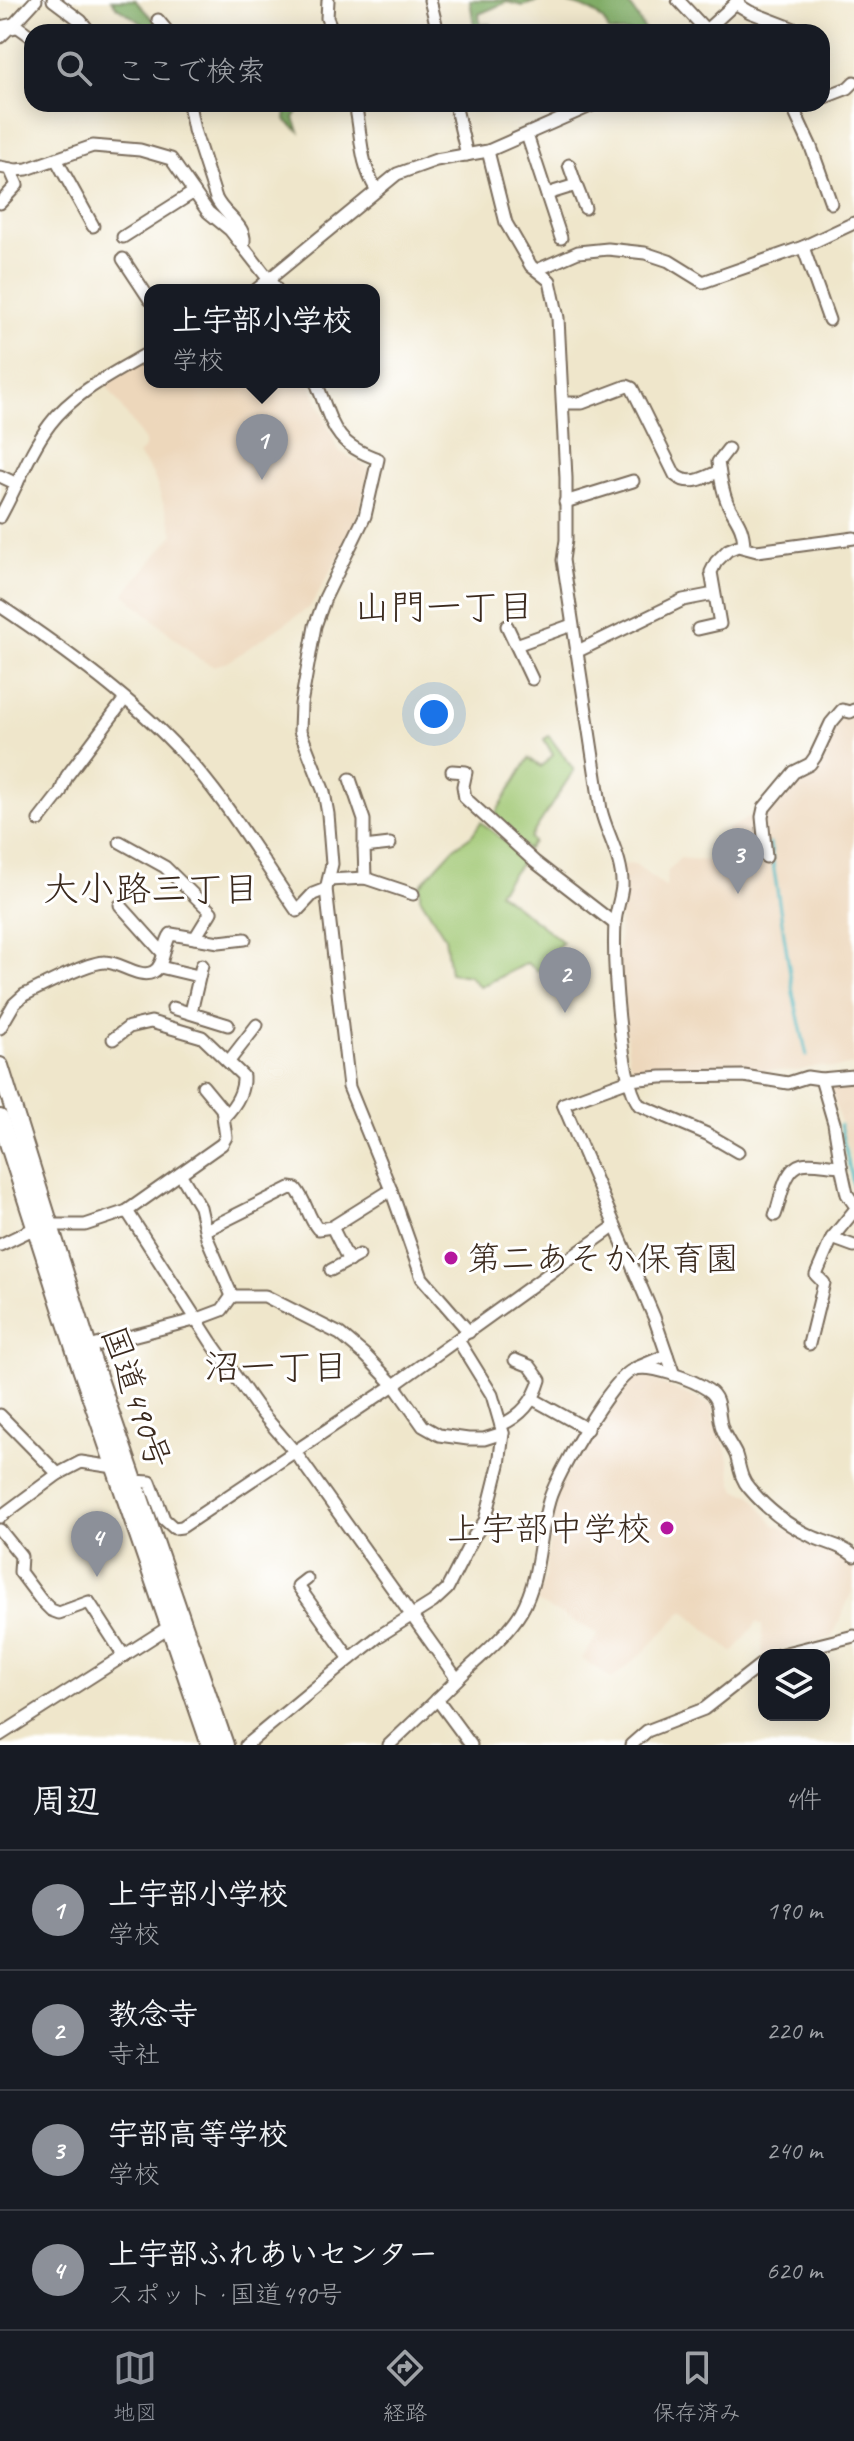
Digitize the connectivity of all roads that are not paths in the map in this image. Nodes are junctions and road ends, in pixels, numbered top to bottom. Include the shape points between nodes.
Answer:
1 (36, 0) edge
2 (53, 0) edge
3 (328, 0) edge
4 (430, 0) edge
5 (678, 0) edge
6 (737, 2) edge
7 (158, 20) dead end
8 (82, 24) edge
9 (161, 24) edge
10 (330, 24) edge
11 (436, 24) edge
12 (699, 24) edge
13 (713, 24) edge
14 (781, 24) edge
15 (16, 25) junction
16 (0, 27) edge
17 (24, 31) edge
18 (0, 37) edge
19 (854, 82) edge
20 (830, 95) edge
21 (191, 112) edge
22 (357, 112) edge
23 (457, 112) edge
24 (577, 112) edge
25 (795, 112) edge
26 (527, 135) junction
27 (488, 151) junction
28 (467, 155) junction
29 (56, 159) junction
30 (569, 165) dead end
31 (5, 168) edge
32 (576, 185) junction
33 (376, 189) junction
34 (194, 192) junction
35 (547, 194) junction
36 (0, 203) edge
37 (831, 203) dead end
38 (585, 208) dead end
39 (854, 223) edge
40 (93, 226) dead end
41 (123, 237) dead end
42 (561, 238) dead end
43 (243, 246) junction
44 (803, 247) junction
45 (123, 259) dead end
46 (537, 270) junction
47 (268, 280) junction
48 (263, 284) edge
49 (272, 284) edge
50 (144, 291) edge
51 (829, 320) dead end
52 (144, 356) edge
53 (318, 388) edge
54 (563, 403) junction
55 (728, 449) dead end
56 (719, 471) junction
57 (0, 476) edge
58 (633, 481) dead end
59 (17, 484) junction
60 (565, 502) junction
61 (0, 517) edge
62 (854, 538) edge
63 (744, 546) junction
64 (714, 594) junction
65 (0, 606) edge
66 (572, 625) junction
67 (507, 626) dead end
68 (698, 629) dead end
69 (516, 645) junction
70 (576, 652) junction
71 (532, 679) dead end
72 (124, 700) junction
73 (848, 711) edge
74 (452, 771) dead end
75 (350, 779) dead end
76 (39, 820) dead end
77 (120, 842) dead end
78 (390, 844) dead end
79 (364, 847) junction
80 (766, 857) dead end
81 (365, 878) junction
82 (328, 885) junction
83 (413, 894) dead end
84 (120, 905) dead end
85 (615, 924) junction
86 (195, 938) junction
87 (245, 939) dead end
88 (163, 953) junction
89 (160, 967) junction
90 (173, 1008) dead end
91 (191, 1012) junction
92 (211, 1018) junction
93 (228, 1025) dead end
94 (257, 1025) dead end
95 (0, 1028) edge
96 (202, 1037) junction
97 (113, 1039) dead end
98 (229, 1061) junction
99 (0, 1066) edge
100 (854, 1076) edge
101 (821, 1079) junction
102 (629, 1080) junction
103 (203, 1086) dead end
104 (224, 1117) junction
105 (0, 1118) edge
106 (738, 1152) dead end
107 (841, 1166) junction
108 (181, 1175) junction
109 (391, 1190) junction
110 (854, 1204) edge
111 (127, 1211) junction
112 (854, 1211) edge
113 (775, 1215) dead end
114 (42, 1226) junction
115 (615, 1226) junction
116 (332, 1227) junction
117 (206, 1230) junction
118 (832, 1238) junction
119 (1, 1242) edge
120 (854, 1246) edge
121 (331, 1270) dead end
122 (232, 1296) junction
123 (198, 1319) junction
124 (469, 1332) junction
125 (458, 1340) junction
126 (809, 1344) dead end
127 (81, 1349) junction
128 (667, 1355) junction
129 (515, 1360) dead end
130 (636, 1369) junction
131 (674, 1375) junction
132 (394, 1385) junction
133 (533, 1399) junction
134 (0, 1415) edge
135 (502, 1429) junction
136 (587, 1429) junction
137 (295, 1452) junction
138 (114, 1467) junction
139 (58, 1474) junction
140 (134, 1481) junction
141 (0, 1517) edge
142 (0, 1530) edge
143 (854, 1556) edge
144 (307, 1579) dead end
145 (311, 1605) junction
146 (299, 1614) dead end
147 (411, 1614) junction
148 (175, 1623) junction
149 (854, 1636) edge
150 (337, 1641) junction
151 (325, 1649) dead end
152 (802, 1649) edge
153 (124, 1656) junction
154 (350, 1659) junction
155 (758, 1667) edge
156 (457, 1679) junction
157 (437, 1699) junction
158 (0, 1735) edge
159 (210, 1745) edge
160 (225, 1745) edge
161 (246, 1745) edge
162 (389, 1745) edge
163 (471, 1745) edge
164 (631, 1745) edge

1 - 15 street
2 - 8 street
3 - 10 street
4 - 11 street
5 - 12 street
6 - 13 street
6 - 14 street
7 - 9 street
15 - 16 street
15 - 17 street
15 - 18 street
19 - 20 street
21 - 43 street via 216,198 243,230
22 - 33 street via 363,163
23 - 28 street
24 - 26 street
25 - 37 street
26 - 27 street
26 - 35 street
27 - 28 street
27 - 46 street via 506,223
28 - 33 street via 415,166
29 - 31 street via 27,169
29 - 34 street via 93,146 140,150 171,159
29 - 40 street
30 - 32 street
31 - 36 street via 17,185
32 - 35 street
32 - 38 street
33 - 47 street
34 - 41 street
34 - 43 street
35 - 42 street
39 - 44 street
43 - 47 street
44 - 46 street via 703,282 669,261 608,249 578,252
44 - 51 street
45 - 50 street
46 - 54 street via 550,281 558,318
47 - 48 street
47 - 49 street
52 - 59 street via 59,413
53 - 82 street via 346,445 378,459 365,516 315,626 301,704 300,731 328,814
54 - 56 street via 582,403 632,388 675,475 687,481
54 - 60 street
55 - 56 street via 718,462
56 - 63 street via 727,501 744,529
57 - 59 street
58 - 60 street
59 - 61 street
60 - 66 street via 563,560
62 - 63 street via 757,551
63 - 64 street via 728,550 716,562 711,572
64 - 68 street via 720,624
64 - 70 street via 683,600
65 - 72 street
66 - 69 street
66 - 70 street
67 - 69 street
69 - 71 street
70 - 85 street via 601,810 621,875
72 - 76 street
72 - 82 street via 183,754 297,911
73 - 80 street via 831,723 810,764 794,772 764,808
74 - 85 street via 466,772 465,798
75 - 79 street via 364,820
77 - 86 street via 165,867 211,912
78 - 79 street
79 - 81 street
81 - 82 street
81 - 83 street
82 - 109 street via 349,1087
84 - 88 street
85 - 102 street via 617,1001
86 - 87 street
86 - 88 street via 171,934
88 - 89 street
89 - 91 street via 200,970
89 - 95 street via 142,973 103,962 74,972 24,995
90 - 91 street
91 - 92 street
92 - 93 street
92 - 96 street
94 - 98 street
96 - 97 street via 151,1022 129,1027
96 - 98 street
98 - 104 street via 242,1073 243,1084 237,1103
99 - 114 highway, 国道490号
100 - 101 street
101 - 102 street via 788,1083 687,1075
101 - 107 street
102 - 106 street via 634,1097 647,1110
102 - 115 street via 563,1104
103 - 104 street
104 - 108 street via 225,1140
105 - 114 highway, 国道490号
107 - 110 street
107 - 113 street via 797,1166
108 - 111 street
108 - 117 street via 200,1207
109 - 116 street
109 - 124 street via 422,1278
111 - 114 street via 85,1225
111 - 123 street
112 - 118 street
114 - 119 street
114 - 127 highway, 国道490号
115 - 124 street
115 - 128 street
116 - 117 street via 318,1229 302,1196 290,1188
116 - 121 street via 354,1258
117 - 122 street
118 - 120 street
118 - 126 street via 816,1275 824,1283
122 - 123 street via 222,1310
122 - 132 street via 265,1296 340,1334
123 - 127 street
123 - 137 street via 260,1411
124 - 125 street
125 - 132 street
125 - 135 street via 492,1395
127 - 138 highway, 国道490号
127 - 140 highway, 国道490号
128 - 130 street
128 - 131 street
129 - 133 street via 538,1375
130 - 131 street
130 - 136 street via 624,1375
131 - 143 street via 716,1398 723,1431 749,1489 781,1520
132 - 135 street via 423,1426 439,1435 484,1439
132 - 137 street
133 - 135 street
133 - 136 street
134 - 139 street
135 - 147 street via 485,1521 447,1589
136 - 156 street via 553,1486 531,1591 520,1614
137 - 140 street via 182,1527 174,1528 164,1519 150,1482
137 - 147 street
138 - 139 street via 81,1462
138 - 140 street
138 - 148 highway, 国道490号
139 - 141 street
140 - 148 highway, 国道490号
142 - 153 street via 21,1556 20,1572 51,1610 59,1613 89,1602
144 - 145 street via 298,1586
145 - 146 street
145 - 150 street
147 - 154 street
147 - 156 street
148 - 153 street
148 - 159 highway, 国道490号
148 - 160 highway, 国道490号
149 - 152 street
150 - 151 street
150 - 154 street
153 - 158 street
154 - 161 street
155 - 164 street via 704,1709 647,1731
156 - 157 street
157 - 162 street
157 - 163 street

